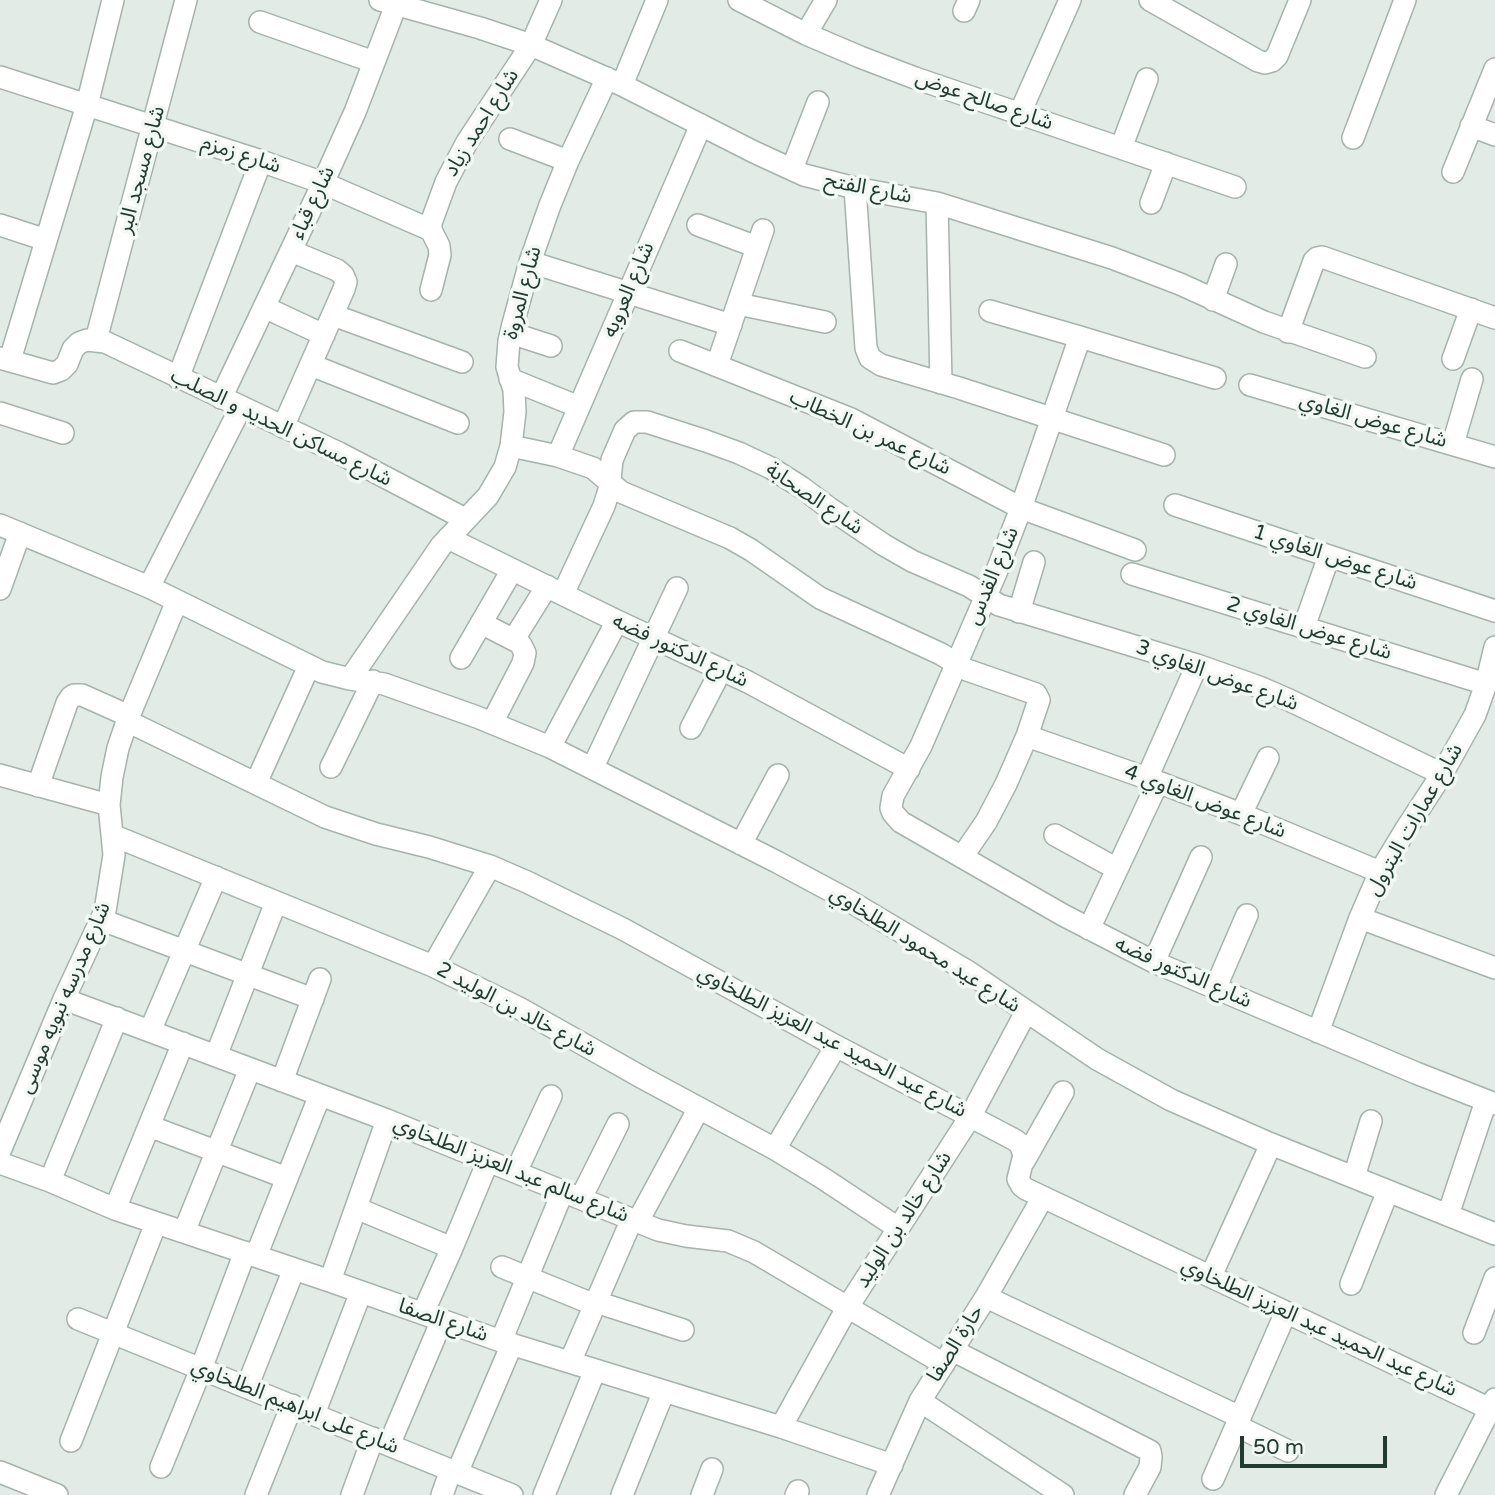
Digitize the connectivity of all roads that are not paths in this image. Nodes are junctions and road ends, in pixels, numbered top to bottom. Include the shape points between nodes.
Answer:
1 (113, 0) edge
2 (186, 0) edge
3 (551, 0) edge
4 (657, 0) edge
5 (740, 0) edge
6 (826, 0) edge
7 (1070, 0) edge
8 (1300, 0) edge
9 (1400, 1) edge
10 (388, 2) edge
11 (1159, 2) edge
12 (260, 22) dead end
13 (806, 34) junction
14 (531, 45) junction
15 (374, 62) junction
16 (1495, 69) edge
17 (0, 77) edge
18 (1147, 79) dead end
19 (614, 81) junction
20 (818, 102) dead end
21 (87, 105) junction
22 (1020, 113) junction
23 (701, 125) junction
24 (1471, 126) junction
25 (154, 127) junction
26 (1495, 135) edge
27 (1353, 138) dead end
28 (510, 139) dead end
29 (1121, 148) junction
30 (261, 161) junction
31 (568, 161) junction
32 (1166, 163) junction
33 (792, 169) junction
34 (1453, 172) dead end
35 (323, 184) junction
36 (1235, 187) dead end
37 (855, 188) junction
38 (937, 203) junction
39 (1151, 203) dead end
40 (0, 225) edge
41 (698, 225) dead end
42 (431, 230) junction
43 (46, 240) junction
44 (291, 251) junction
45 (530, 262) junction
46 (1226, 264) dead end
47 (431, 290) dead end
48 (628, 293) junction
49 (1213, 300) junction
50 (738, 304) junction
51 (264, 307) junction
52 (1471, 309) junction
53 (990, 311) dead end
54 (333, 315) junction
55 (1495, 318) edge
56 (825, 322) dead end
57 (731, 325) junction
58 (1287, 332) junction
59 (511, 333) junction
60 (324, 335) junction
61 (1080, 337) junction
62 (96, 341) junction
63 (551, 346) dead end
64 (680, 351) dead end
65 (1365, 357) dead end
66 (5, 359) edge
67 (1453, 359) dead end
68 (462, 362) dead end
69 (311, 365) junction
70 (717, 365) junction
71 (178, 377) junction
72 (510, 379) junction
73 (1215, 379) dead end
74 (1472, 379) dead end
75 (942, 383) junction
76 (1250, 385) dead end
77 (221, 398) junction
78 (241, 407) junction
79 (579, 407) junction
80 (0, 414) edge
81 (1052, 418) junction
82 (457, 423) dead end
83 (283, 427) junction
84 (63, 433) dead end
85 (1452, 444) junction
86 (511, 446) junction
87 (1164, 455) dead end
88 (558, 456) junction
89 (1495, 457) edge
90 (609, 481) junction
91 (1175, 505) dead end
92 (1021, 508) junction
93 (465, 519) junction
94 (10, 529) edge
95 (448, 538) junction
96 (1135, 550) dead end
97 (1329, 556) junction
98 (1034, 562) dead end
99 (512, 570) junction
100 (1132, 574) dead end
101 (149, 587) junction
102 (677, 587) dead end
103 (0, 589) edge
104 (555, 590) junction
105 (986, 596) junction
106 (177, 601) junction
107 (1495, 611) edge
108 (1019, 612) junction
109 (617, 621) junction
110 (481, 623) junction
111 (1304, 627) junction
112 (653, 638) junction
113 (514, 639) junction
114 (1495, 647) edge
115 (461, 658) dead end
116 (955, 664) junction
117 (1197, 665) junction
118 (309, 666) junction
119 (721, 670) junction
120 (350, 679) junction
121 (373, 681) junction
122 (1486, 684) junction
123 (128, 718) junction
124 (492, 723) junction
125 (691, 728) dead end
126 (1027, 736) junction
127 (550, 747) junction
128 (1268, 758) dead end
129 (331, 767) dead end
130 (593, 767) junction
131 (909, 769) junction
132 (1442, 774) junction
133 (0, 775) edge
134 (778, 775) dead end
135 (1153, 780) junction
136 (256, 783) junction
137 (38, 786) junction
138 (110, 805) junction
139 (891, 808) joint
140 (1241, 814) junction
141 (112, 835) junction
142 (1055, 835) dead end
143 (741, 844) junction
144 (962, 857) junction
145 (1202, 857) dead end
146 (490, 866) junction
147 (1117, 869) junction
148 (1380, 873) junction
149 (216, 877) junction
150 (276, 902) junction
151 (1247, 915) dead end
152 (1360, 918) junction
153 (102, 920) junction
154 (1089, 929) junction
155 (184, 951) junction
156 (1154, 962) junction
157 (433, 966) junction
158 (1495, 968) edge
159 (248, 975) junction
160 (1215, 989) junction
161 (64, 999) junction
162 (1026, 1012) junction
163 (117, 1018) junction
164 (150, 1031) junction
165 (1318, 1032) junction
166 (183, 1043) junction
167 (836, 1046) junction
168 (216, 1056) junction
169 (250, 1069) junction
170 (282, 1081) junction
171 (1063, 1092) dead end
172 (320, 1095) junction
173 (551, 1096) dead end
174 (1491, 1102) edge
175 (699, 1108) junction
176 (970, 1117) junction
177 (387, 1120) junction
178 (1371, 1121) dead end
179 (618, 1124) dead end
180 (149, 1126) junction
181 (1272, 1144) junction
182 (775, 1149) junction
183 (0, 1151) edge
184 (217, 1151) junction
185 (488, 1161) junction
186 (1024, 1161) junction
187 (0, 1163) edge
188 (516, 1172) junction
189 (1354, 1177) junction
190 (287, 1178) junction
191 (50, 1181) junction
192 (1388, 1191) junction
193 (572, 1194) junction
194 (1043, 1196) junction
195 (115, 1209) junction
196 (356, 1209) junction
197 (1448, 1215) junction
198 (635, 1220) junction
199 (156, 1223) junction
200 (898, 1228) junction
201 (184, 1232) junction
202 (1495, 1234) edge
203 (452, 1248) junction
204 (250, 1254) junction
205 (502, 1267) dead end
206 (294, 1269) junction
207 (1211, 1276) junction
208 (527, 1278) junction
209 (1495, 1278) edge
210 (330, 1281) junction
211 (1351, 1284) dead end
212 (361, 1292) junction
213 (986, 1297) junction
214 (596, 1303) junction
215 (847, 1308) junction
216 (1286, 1312) junction
217 (433, 1317) junction
218 (78, 1319) dead end
219 (683, 1330) dead end
220 (112, 1333) junction
221 (1474, 1333) dead end
222 (507, 1343) junction
223 (948, 1357) junction
224 (570, 1362) junction
225 (201, 1369) junction
226 (595, 1370) junction
227 (247, 1387) junction
228 (664, 1391) junction
229 (920, 1401) junction
230 (1492, 1404) edge
231 (292, 1405) junction
232 (314, 1414) junction
233 (1238, 1422) junction
234 (781, 1427) junction
235 (71, 1441) dead end
236 (381, 1442) junction
237 (1288, 1451) dead end
238 (892, 1465) junction
239 (161, 1466) dead end
240 (712, 1469) dead end
241 (454, 1471) junction
242 (0, 1472) edge
243 (1213, 1479) dead end
244 (57, 1495) edge
245 (256, 1495) edge
246 (352, 1495) edge
247 (442, 1495) edge
248 (512, 1495) edge
249 (544, 1495) edge
250 (622, 1495) edge
251 (702, 1495) edge
252 (878, 1495) edge
253 (1063, 1495) edge
254 (1135, 1495) edge
255 (1446, 1495) edge

1 - 21 street
2 - 25 street, شارع مسجد البر
3 - 14 street, شارع احمد زياد
4 - 19 street, شارع المروة
5 - 13 street, شارع صالح عوض
6 - 13 street
7 - 22 street
8 - 11 street via 1281,50 1265,63
9 - 27 street
10 - 14 street, شارع الفتح
10 - 15 street, شارع قباء
12 - 15 street
13 - 22 street, شارع صالح عوض
14 - 19 street, شارع الفتح
14 - 42 street, شارع احمد زياد via 456,160
15 - 35 street, شارع قباء
16 - 24 street
17 - 21 street, شارع زمزم
18 - 29 street
19 - 23 street, شارع الفتح
19 - 31 street, شارع المروة
20 - 33 street
21 - 25 street, شارع زمزم
21 - 43 street
22 - 29 street, شارع صالح عوض
23 - 33 street, شارع الفتح
23 - 48 street, شارع العروبه
24 - 26 street
24 - 34 street
25 - 30 street, شارع زمزم
25 - 62 street, شارع مسجد البر
28 - 31 street
29 - 32 street, شارع صالح عوض
30 - 35 street, شارع زمزم
30 - 71 street
31 - 45 street, شارع المروة
32 - 36 street, شارع صالح عوض
32 - 39 street
33 - 37 street, شارع الفتح
35 - 42 street, شارع زمزم
35 - 44 street, شارع قباء
37 - 38 street, شارع الفتح
37 - 75 street via 870,358
38 - 49 street, شارع الفتح via 1112,258
38 - 75 street
40 - 43 street
41 - 50 street via 760,239
42 - 47 street, شارع احمد زياد via 440,255
43 - 66 street
44 - 51 street, شارع قباء
44 - 54 street via 345,278
45 - 48 street
45 - 59 street, شارع المروة
46 - 49 street
48 - 57 street
48 - 79 street, شارع العروبه
49 - 58 street, شارع الفتح
50 - 56 street
50 - 57 street
51 - 60 street
51 - 77 street, شارع قباء
52 - 55 street
52 - 58 street via 1322,257 1314,261
52 - 67 street
53 - 61 street
54 - 60 street
54 - 68 street
57 - 70 street
58 - 65 street, شارع الفتح
59 - 63 street
59 - 72 street, شارع المروة via 507,353
60 - 69 street
61 - 73 street
61 - 81 street, شارع القدس
62 - 66 street via 79,343 67,365 53,373
62 - 71 street, شارع مساكن الحديد و الصلب
64 - 70 street, شارع عمر بن الخطاب
69 - 82 street
69 - 83 street
70 - 92 street, شارع عمر بن الخطاب via 851,419
71 - 77 street, شارع مساكن الحديد و الصلب
72 - 79 street
72 - 86 street, شارع المروة via 515,401
74 - 85 street
75 - 81 street
76 - 85 street, شارع عوض الغاوي
77 - 78 street, شارع مساكن الحديد و الصلب
78 - 83 street, شارع مساكن الحديد و الصلب
78 - 101 street
79 - 88 street, شارع العروبه
80 - 84 street
81 - 87 street
81 - 92 street, شارع القدس
83 - 93 street, شارع مساكن الحديد و الصلب
85 - 89 street, شارع عوض الغاوي
86 - 88 street
86 - 93 street, شارع المروة via 497,482
88 - 90 street via 593,468
90 - 104 street via 601,514
90 - 105 street, شارع الصحابة via 625,430 634,422 647,422 760,463 884,545
90 - 116 street via 621,492 730,538 820,598
91 - 97 street, شارع عوض الغاوي 1
92 - 96 street, شارع عمر بن الخطاب
92 - 105 street, شارع القدس
93 - 95 street, شارع المروة
94 - 101 street
94 - 103 street
95 - 99 street, شارع الدكتور فضه
95 - 120 street, شارع المروة
97 - 107 street, شارع عوض الغاوي 1
97 - 111 street
98 - 108 street
99 - 104 street, شارع الدكتور فضه
99 - 110 street
100 - 111 street, شارع عوض الغاوي 2
101 - 106 street
102 - 112 street
104 - 109 street, شارع الدكتور فضه
104 - 113 street
105 - 108 street, شارع عوض الغاوي 3
105 - 116 street, شارع القدس
106 - 118 street
106 - 123 street, شارع مدرسه نبويه موسى
108 - 117 street, شارع عوض الغاوي 3
109 - 112 street, شارع الدكتور فضه
109 - 127 street
110 - 113 street
110 - 115 street
111 - 122 street, شارع عوض الغاوي 2
112 - 119 street, شارع الدكتور فضه
112 - 130 street
113 - 124 street via 524,649 525,658
114 - 122 street, شارع عمارات البترول
116 - 126 street via 1038,695
116 - 131 street, شارع القدس
117 - 132 street, شارع عوض الغاوي 3 via 1289,700
117 - 135 street
118 - 120 street
118 - 136 street
119 - 125 street
119 - 131 street, شارع الدكتور فضه
120 - 121 street, شارع عيد محمود الطلخاوي
121 - 124 street, شارع عيد محمود الطلخاوي
121 - 129 street
122 - 132 street, شارع عمارات البترول via 1475,715
123 - 136 street, شارع عبد الحميد عبد العزيز الطلخاوي
123 - 137 street, شارع عبد الحميد عبد العزيز الطلخاوي via 82,695 71,697
123 - 138 street, شارع مدرسه نبويه موسى via 114,767
124 - 127 street, شارع عيد محمود الطلخاوي
126 - 135 street, شارع عوض الغاوي 4
126 - 144 street via 1006,785
127 - 130 street, شارع عيد محمود الطلخاوي
128 - 140 street
130 - 143 street, شارع عيد محمود الطلخاوي
131 - 139 street, شارع القدس
132 - 148 street, شارع عمارات البترول
133 - 137 street
134 - 143 street
135 - 140 street, شارع عوض الغاوي 4
135 - 147 street
136 - 146 street, شارع عبد الحميد عبد العزيز الطلخاوي via 350,826
137 - 138 street
138 - 141 street, شارع مدرسه نبويه موسى
139 - 144 street, شارع الدكتور فضه via 901,822
140 - 148 street, شارع عوض الغاوي 4
141 - 149 street, شارع خالد بن الوليد 2
141 - 153 street, شارع مدرسه نبويه موسى via 114,855
142 - 147 street
143 - 162 street, شارع عيد محمود الطلخاوي via 892,925
144 - 154 street, شارع الدكتور فضه
145 - 156 street
146 - 157 street
146 - 167 street, شارع عبد الحميد عبد العزيز الطلخاوي via 623,929
147 - 154 street
148 - 152 street, شارع عمارات البترول
149 - 150 street, شارع خالد بن الوليد 2
149 - 155 street
150 - 157 street, شارع خالد بن الوليد 2
150 - 159 street
151 - 160 street
152 - 158 street
152 - 165 street, شارع عمارات البترول
153 - 155 street
153 - 161 street, شارع مدرسه نبويه موسى
154 - 156 street, شارع الدكتور فضه
155 - 159 street
155 - 164 street
156 - 160 street, شارع الدكتور فضه
157 - 175 street, شارع خالد بن الوليد 2
159 - 168 street
159 - 170 street via 317,989
160 - 165 street, شارع الدكتور فضه
161 - 163 street, شارع سالم عبد العزيز الطلخاوي
161 - 183 street, شارع مدرسه نبويه موسى
162 - 176 street, شارع خالد بن الوليد
162 - 181 street, شارع عيد محمود الطلخاوي via 1133,1080
163 - 164 street, شارع سالم عبد العزيز الطلخاوي
163 - 191 street
164 - 166 street, شارع سالم عبد العزيز الطلخاوي
165 - 174 street, شارع الدكتور فضه
166 - 168 street, شارع سالم عبد العزيز الطلخاوي
166 - 180 street
167 - 176 street, شارع عبد الحميد عبد العزيز الطلخاوي
167 - 182 street
168 - 169 street, شارع سالم عبد العزيز الطلخاوي
169 - 170 street, شارع سالم عبد العزيز الطلخاوي
169 - 184 street
170 - 172 street, شارع سالم عبد العزيز الطلخاوي
171 - 186 street
172 - 177 street, شارع سالم عبد العزيز الطلخاوي
172 - 190 street
173 - 188 street
174 - 197 street
175 - 182 street, شارع خالد بن الوليد 2
175 - 198 street
176 - 186 street, شارع عبد الحميد عبد العزيز الطلخاوي via 1020,1144
176 - 200 street, شارع خالد بن الوليد
177 - 185 street, شارع سالم عبد العزيز الطلخاوي
177 - 196 street
178 - 189 street
179 - 193 street
180 - 184 street
180 - 195 street
181 - 189 street, شارع عيد محمود الطلخاوي
181 - 207 street
182 - 200 street, شارع خالد بن الوليد 2
184 - 190 street
184 - 201 street
185 - 188 street, شارع سالم عبد العزيز الطلخاوي
185 - 203 street
186 - 194 street, شارع عبد الحميد عبد العزيز الطلخاوي via 1018,1174 1020,1183
187 - 191 street, شارع الصفا
188 - 193 street, شارع سالم عبد العزيز الطلخاوي
189 - 192 street, شارع عيد محمود الطلخاوي
190 - 204 street
191 - 195 street, شارع الصفا
192 - 197 street, شارع عيد محمود الطلخاوي
192 - 211 street
193 - 198 street, شارع سالم عبد العزيز الطلخاوي
193 - 208 street
194 - 207 street, شارع عبد الحميد عبد العزيز الطلخاوي
194 - 213 street, حارة الصفا
195 - 199 street, شارع الصفا
196 - 203 street
196 - 210 street
197 - 202 street, شارع عيد محمود الطلخاوي
198 - 214 street
198 - 215 street, شارع سالم عبد العزيز الطلخاوي via 658,1230 728,1241
199 - 201 street, شارع الصفا
199 - 220 street
200 - 215 street, شارع خالد بن الوليد
201 - 204 street, شارع الصفا
203 - 217 street
204 - 206 street, شارع الصفا
204 - 225 street
205 - 208 street
206 - 210 street, شارع الصفا
206 - 227 street
207 - 216 street, شارع عبد الحميد عبد العزيز الطلخاوي
208 - 214 street
208 - 222 street
209 - 221 street
210 - 212 street, شارع الصفا
212 - 217 street, شارع الصفا
212 - 232 street
213 - 223 street, حارة الصفا
213 - 233 street
214 - 219 street
214 - 224 street
215 - 223 street, شارع سالم عبد العزيز الطلخاوي
215 - 234 street, شارع خالد بن الوليد
216 - 230 street, شارع عبد الحميد عبد العزيز الطلخاوي
216 - 233 street
217 - 222 street, شارع الصفا
217 - 236 street
218 - 220 street, شارع على ابراهيم الطلخاوي
220 - 225 street, شارع على ابراهيم الطلخاوي
220 - 235 street
222 - 224 street, شارع الصفا
222 - 241 street
223 - 229 street, حارة الصفا
223 - 254 street, شارع سالم عبد العزيز الطلخاوي via 1150,1451 1150,1467
224 - 226 street, شارع الصفا
225 - 227 street, شارع على ابراهيم الطلخاوي
225 - 239 street
226 - 228 street, شارع الصفا
226 - 249 street
227 - 231 street, شارع على ابراهيم الطلخاوي
228 - 234 street, شارع الصفا
228 - 250 street
229 - 238 street, حارة الصفا
229 - 253 street
230 - 255 street
231 - 232 street, شارع على ابراهيم الطلخاوي
231 - 245 street
232 - 236 street, شارع على ابراهيم الطلخاوي
233 - 237 street
233 - 243 street
234 - 238 street, شارع الصفا
236 - 241 street, شارع على ابراهيم الطلخاوي
236 - 246 street
238 - 252 street, حارة الصفا
240 - 251 street
241 - 247 street
241 - 248 street, شارع على ابراهيم الطلخاوي
242 - 244 street

